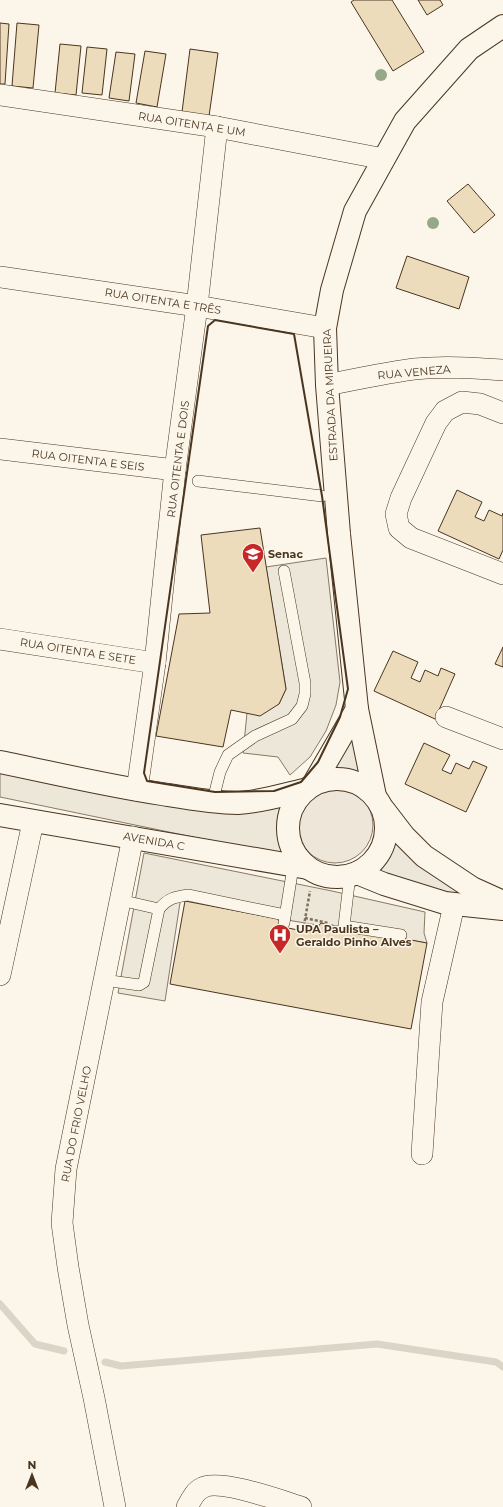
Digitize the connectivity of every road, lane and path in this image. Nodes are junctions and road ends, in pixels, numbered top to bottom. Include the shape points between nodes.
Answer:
1 (503, 26) edge
2 (0, 95) edge
3 (217, 127) junction
4 (384, 159) junction
5 (0, 277) edge
6 (197, 306) junction
7 (325, 328) junction
8 (503, 370) edge
9 (327, 385) junction
10 (503, 413) edge
11 (0, 449) edge
12 (175, 470) junction
13 (198, 481) dead end
14 (329, 496) junction
15 (284, 571) dead end
16 (503, 574) edge
17 (0, 639) edge
18 (155, 663) junction
19 (357, 709) junction
20 (446, 717) dead end
21 (503, 739) edge
22 (0, 762) edge
23 (309, 787) junction
24 (137, 790) junction
25 (215, 796) junction
26 (379, 803) junction
27 (0, 815) edge
28 (33, 822) junction
29 (134, 837) junction
30 (305, 869) junction
31 (354, 874) junction
32 (120, 900) junction
33 (503, 902) edge
34 (454, 905) junction
35 (159, 908) junction
36 (503, 909) edge
37 (306, 918) junction
38 (284, 919) junction
39 (344, 926) junction
40 (303, 931) dead end
41 (401, 935) dead end
42 (0, 975) edge
43 (104, 980) junction
44 (422, 1154) dead end
45 (115, 1507) edge
46 (187, 1507) edge
47 (301, 1507) edge

1 - 4 main road, ESTRADA DA MIRUEIRA via 469,49 405,121
2 - 3 street, RUA OITENTA E UM
3 - 4 street, RUA OITENTA E UM
3 - 6 street, RUA OITENTA E DOIS
4 - 7 main road, ESTRADA DA MIRUEIRA via 355,211 332,290
5 - 6 street, RUA OITENTA E TRÊS
6 - 7 street, RUA OITENTA E TRÊS
6 - 12 street, RUA OITENTA E DOIS
7 - 9 main road, ESTRADA DA MIRUEIRA
8 - 9 street, RUA VENEZA via 416,369
9 - 14 main road, ESTRADA DA MIRUEIRA
10 - 16 street via 480,404 462,402 445,411 436,423 396,514 399,528 411,538
11 - 12 street, RUA OITENTA E SEIS
12 - 18 street, RUA OITENTA E DOIS
13 - 14 lane
14 - 19 main road, ESTRADA DA MIRUEIRA
15 - 25 lane via 305,683 302,706 292,719 255,736 228,755 220,772
17 - 18 street, RUA OITENTA E SETE
18 - 24 street, RUA OITENTA E DOIS
19 - 23 main road
19 - 26 main road, ESTRADA DA MIRUEIRA
20 - 21 street
22 - 24 main road
23 - 25 main road via 254,802 237,803
23 - 26 main road via 330,778 347,779 362,785
23 - 30 main road via 295,800 287,824 292,849
24 - 25 main road via 183,798
26 - 31 main road, ESTRADA DA MIRUEIRA via 387,825 385,840 370,865
26 - 33 main road via 404,836 424,856 472,888
27 - 28 main road, AVENIDA C
28 - 29 main road, AVENIDA C
28 - 42 street
29 - 30 main road, AVENIDA C
29 - 32 street, RUA DO FRIO VELHO
30 - 31 main road via 335,877
30 - 37 path
30 - 38 lane
31 - 34 main road
31 - 39 lane
32 - 35 lane
32 - 43 street, RUA DO FRIO VELHO
34 - 36 main road
34 - 44 street via 432,1002
35 - 38 lane via 174,897 188,894
35 - 43 lane via 144,982 138,985
37 - 38 path
37 - 39 path
37 - 40 path
39 - 41 lane
43 - 45 street, RUA DO FRIO VELHO via 66,1169 62,1223 78,1325
46 - 47 street via 201,1488 210,1485 254,1493

